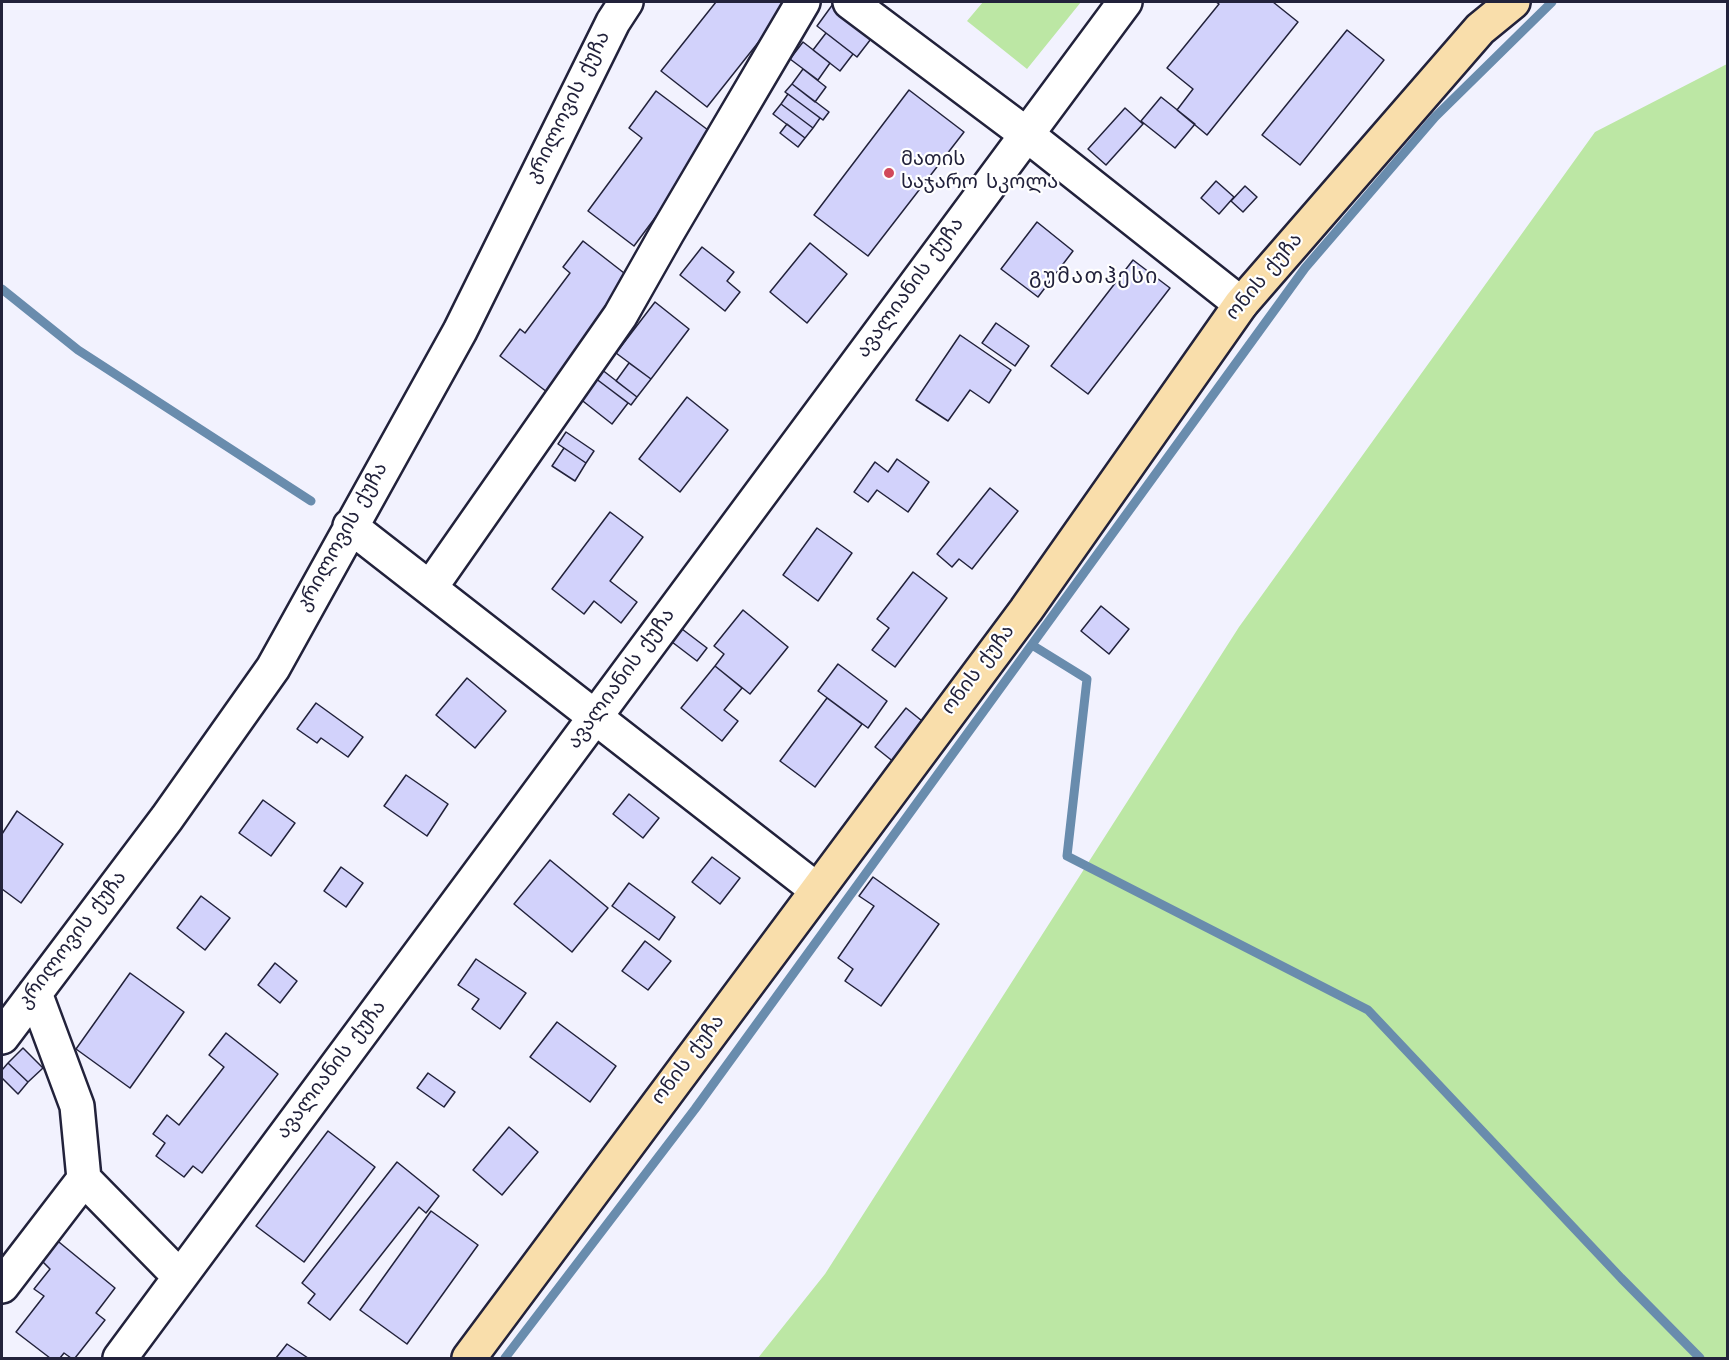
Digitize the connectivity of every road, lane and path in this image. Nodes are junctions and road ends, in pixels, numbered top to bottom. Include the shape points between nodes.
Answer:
1 (626, 2) edge
2 (803, 2) edge
3 (850, 2) edge
4 (1125, 2) edge
5 (1512, 2) edge
6 (1026, 134) junction
7 (1241, 304) junction
8 (350, 526) junction
9 (430, 588) junction
10 (596, 717) junction
11 (817, 890) junction
12 (35, 993) junction
13 (2, 1037) edge
14 (84, 1179) junction
15 (180, 1277) junction
16 (2, 1286) edge
17 (120, 1359) edge
18 (469, 1359) edge

1 - 8 street, კრილოვის ქუჩა via 460,331
2 - 9 street via 620,316
3 - 6 street
4 - 6 street, ავალიანის ქუჩა
5 - 7 main road, ონის ქუჩა via 1480,29
6 - 7 street
6 - 10 street, ავალიანის ქუჩა
7 - 11 main road, ონის ქუჩა via 1026,610
8 - 9 street
8 - 12 street, კრილოვის ქუჩა via 273,668 167,818
9 - 10 street
10 - 11 street
10 - 15 street, ავალიანის ქუჩა
11 - 18 main road, ონის ქუჩა
12 - 13 street, კრილოვის ქუჩა
12 - 14 street via 77,1106
14 - 15 street
14 - 16 street
15 - 17 street, ავალიანის ქუჩა

